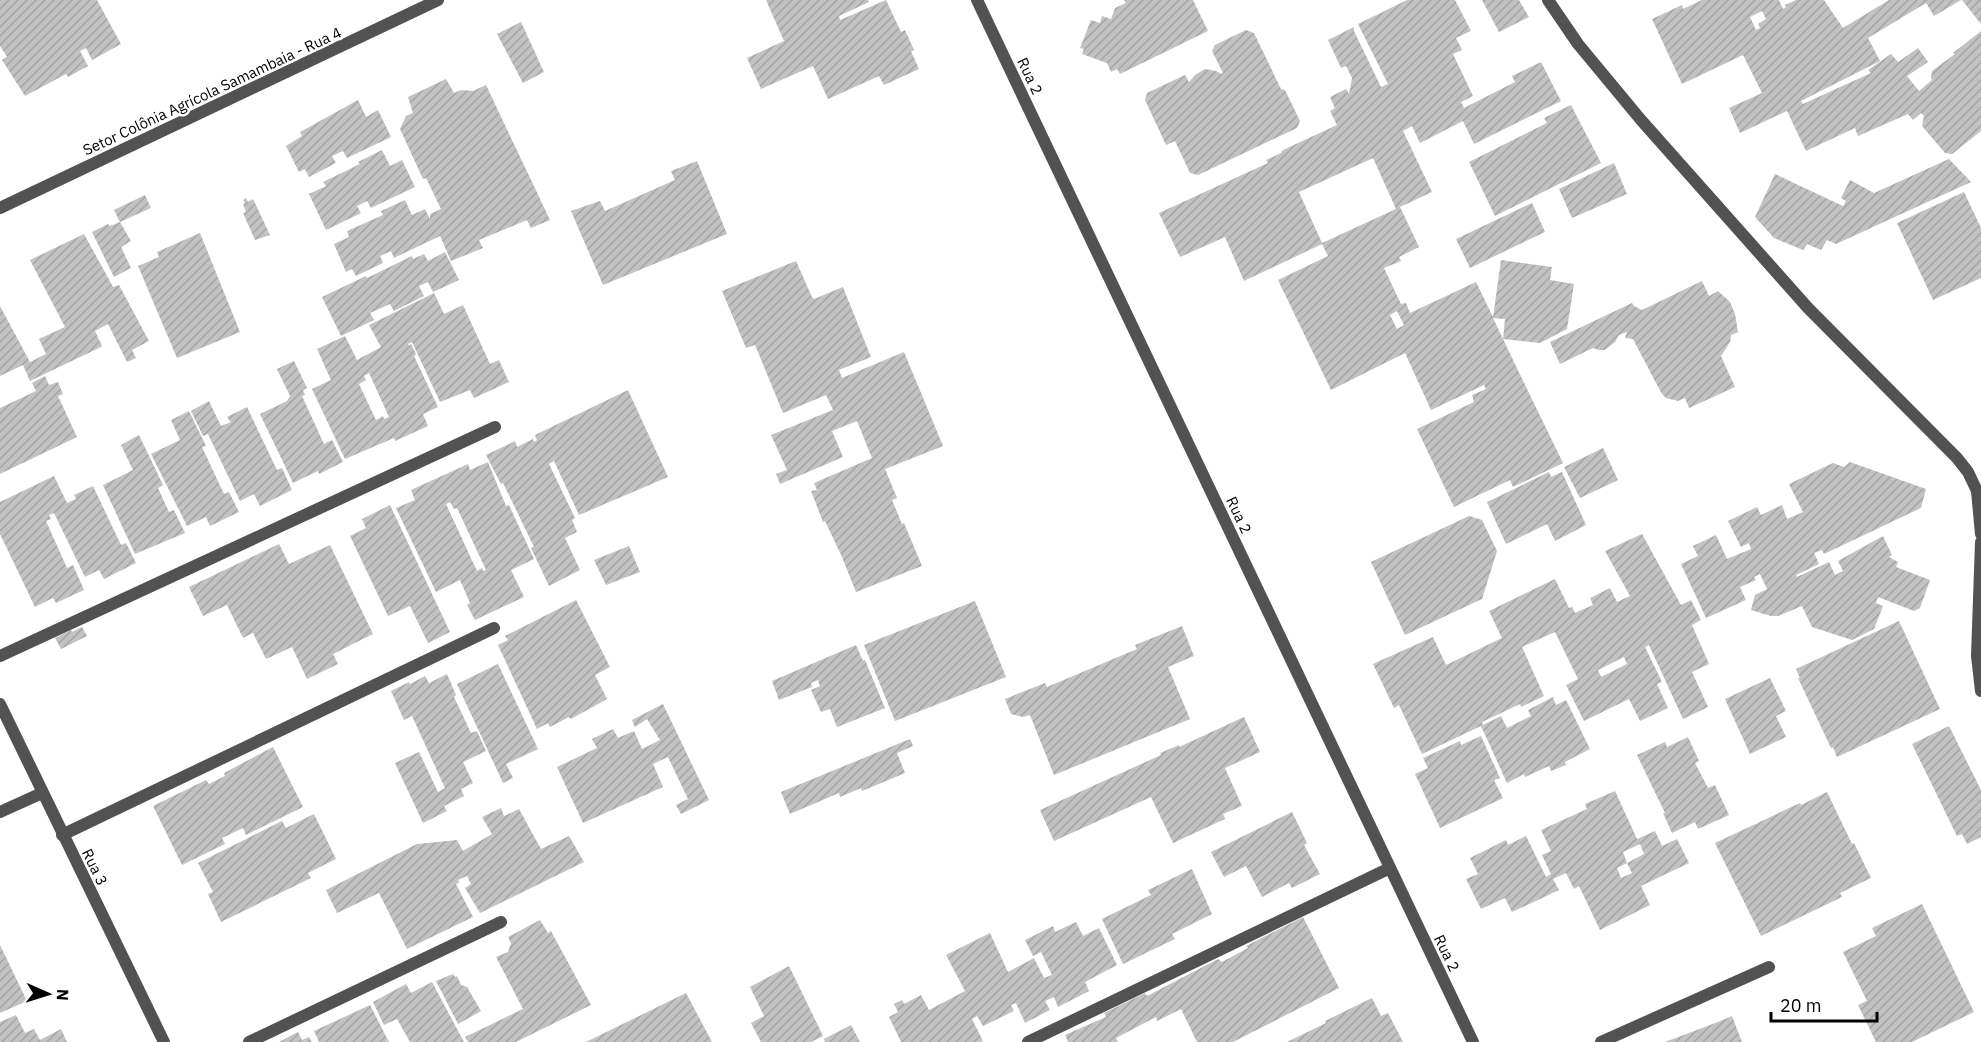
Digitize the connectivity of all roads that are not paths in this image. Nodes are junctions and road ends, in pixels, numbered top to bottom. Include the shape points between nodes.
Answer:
1 (438, 0) edge
2 (977, 0) edge
3 (1548, 0) edge
4 (0, 208) edge
5 (495, 427) dead end
6 (1981, 534) edge
7 (1981, 542) edge
8 (494, 628) dead end
9 (0, 656) edge
10 (1981, 691) edge
11 (0, 704) edge
12 (42, 793) junction
13 (0, 812) edge
14 (62, 835) junction
15 (1390, 868) junction
16 (501, 922) dead end
17 (1769, 967) dead end
18 (164, 1042) edge
19 (249, 1042) edge
20 (1028, 1042) edge
21 (1473, 1042) edge
22 (1601, 1042) edge

1 - 4 street, Setor Colônia Agrícola Samambaia - Rua 4
2 - 15 street, Rua 2
3 - 6 street via 1578,44 1641,120 1800,299 1957,458 1977,491
5 - 9 street
7 - 10 street via 1977,656
8 - 14 street
11 - 12 street, Rua 3
12 - 13 street
12 - 14 street, Rua 3
14 - 18 street, Rua 3
15 - 20 street
15 - 21 street, Rua 2
16 - 19 street
17 - 22 street

